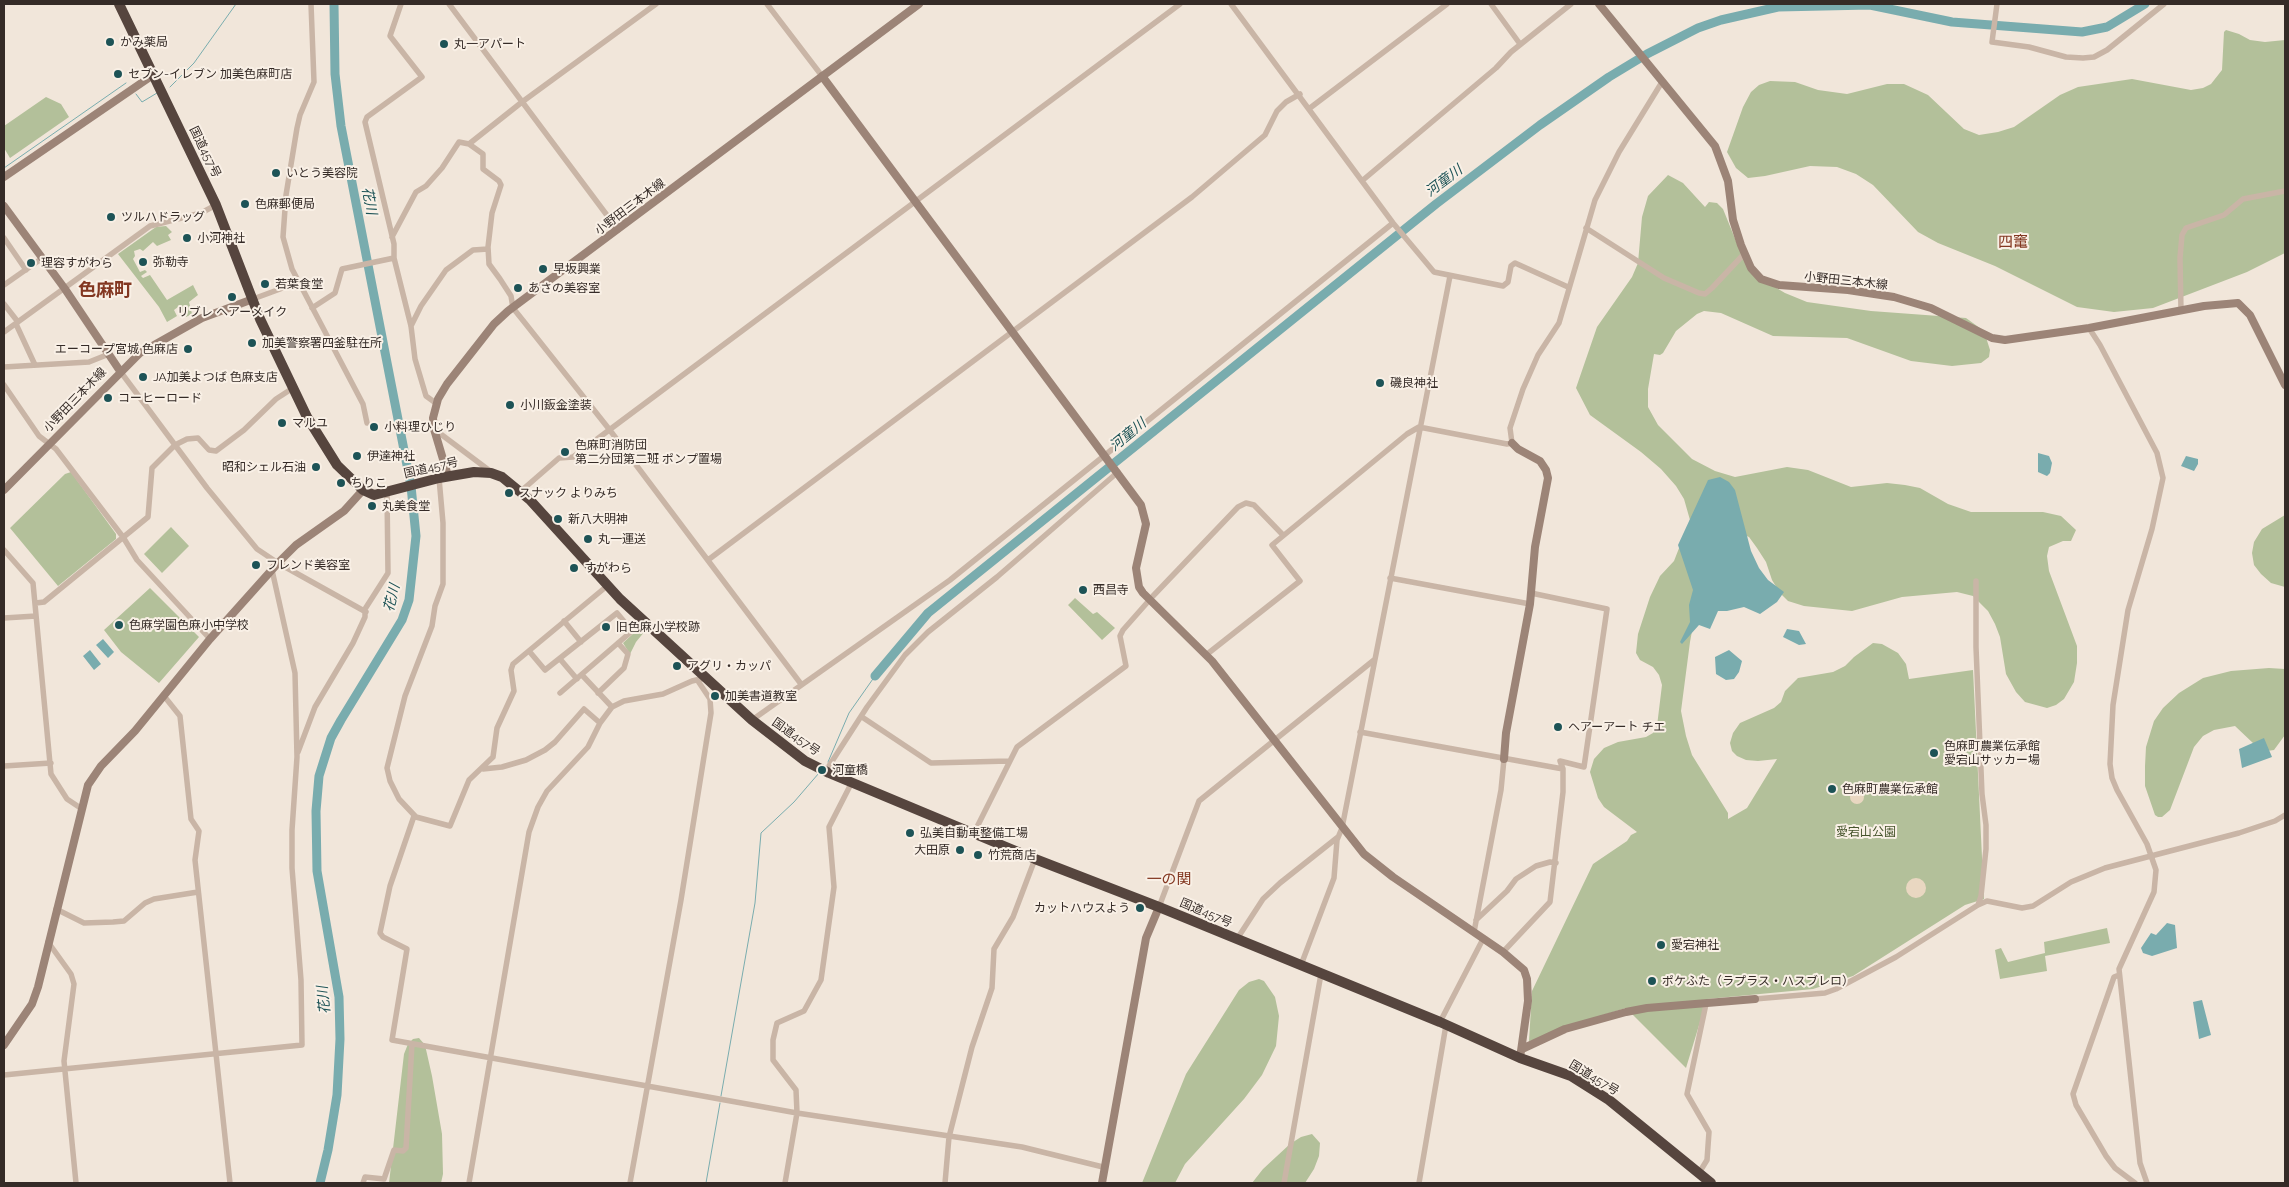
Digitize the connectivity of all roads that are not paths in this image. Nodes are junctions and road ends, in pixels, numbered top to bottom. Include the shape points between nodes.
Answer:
1 (119, 4) edge
2 (311, 4) edge
3 (401, 4) edge
4 (449, 4) edge
5 (656, 4) edge
6 (767, 4) edge
7 (918, 4) edge
8 (1180, 4) edge
9 (1231, 4) edge
10 (1447, 4) edge
11 (1491, 4) edge
12 (1571, 4) edge
13 (1599, 4) edge
14 (1997, 4) edge
15 (2164, 4) edge
16 (1520, 44) junction
17 (153, 75) junction
18 (822, 76) junction
19 (1662, 82) junction
20 (1300, 94) junction
21 (522, 102) junction
22 (1310, 108) junction
23 (469, 144) junction
24 (4, 177) edge
25 (1364, 180) junction
26 (2285, 191) edge
27 (916, 200) junction
28 (216, 205) junction
29 (4, 206) edge
30 (1394, 224) junction
31 (1586, 228) junction
32 (618, 230) junction
33 (392, 238) junction
34 (5, 242) edge
35 (488, 249) junction
36 (1744, 254) junction
37 (41, 259) junction
38 (392, 259) junction
39 (26, 270) junction
40 (1450, 276) junction
41 (299, 282) junction
42 (4, 285) edge
43 (1568, 286) junction
44 (65, 289) junction
45 (253, 299) junction
46 (4, 304) edge
47 (312, 308) junction
48 (513, 308) junction
49 (2181, 311) junction
50 (17, 323) junction
51 (411, 326) junction
52 (2089, 328) junction
53 (1013, 331) junction
54 (4, 332) edge
55 (109, 354) junction
56 (35, 365) junction
57 (4, 367) edge
58 (120, 371) junction
59 (4, 385) edge
60 (2285, 385) edge
61 (293, 388) junction
62 (437, 404) junction
63 (368, 423) dead end
64 (1419, 427) junction
65 (434, 429) junction
66 (609, 429) junction
67 (1512, 443) junction
68 (48, 444) junction
69 (175, 446) junction
70 (1105, 455) junction
71 (1117, 470) junction
72 (491, 473) junction
73 (443, 477) junction
74 (4, 490) edge
75 (364, 490) junction
76 (521, 491) junction
77 (387, 492) junction
78 (1282, 534) junction
79 (123, 537) junction
80 (4, 550) edge
81 (708, 560) junction
82 (278, 563) junction
83 (272, 570) junction
84 (1390, 578) junction
85 (1976, 581) dead end
86 (607, 586) junction
87 (1531, 593) junction
88 (1150, 601) junction
89 (36, 603) junction
90 (1530, 604) junction
91 (366, 612) junction
92 (635, 614) junction
93 (36, 616) junction
94 (4, 618) edge
95 (564, 622) junction
96 (625, 622) junction
97 (210, 640) junction
98 (581, 642) junction
99 (618, 643) junction
100 (528, 651) junction
101 (1206, 655) junction
102 (560, 659) junction
103 (1374, 660) junction
104 (579, 677) junction
105 (702, 679) junction
106 (801, 684) junction
107 (560, 693) dead end
108 (598, 693) junction
109 (164, 696) junction
110 (612, 707) junction
111 (862, 716) junction
112 (752, 720) junction
113 (600, 723) junction
114 (1360, 732) junction
115 (1275, 740) junction
116 (297, 757) junction
117 (1504, 759) junction
118 (1009, 761) junction
119 (51, 764) junction
120 (4, 766) edge
121 (483, 768) junction
122 (1563, 769) junction
123 (828, 773) junction
124 (852, 782) junction
125 (82, 808) junction
126 (2285, 815) edge
127 (414, 816) junction
128 (1342, 828) junction
129 (974, 833) junction
130 (1339, 836) junction
131 (2151, 854) junction
132 (1035, 859) junction
133 (1556, 863) junction
134 (198, 892) junction
135 (1978, 905) junction
136 (1159, 907) junction
137 (56, 909) junction
138 (1476, 920) junction
139 (1474, 932) junction
140 (1237, 939) junction
141 (1483, 939) junction
142 (48, 942) junction
143 (1503, 952) junction
144 (1301, 966) junction
145 (1321, 974) junction
146 (2119, 975) junction
147 (1755, 999) joint
148 (1706, 1004) junction
149 (1443, 1023) junction
150 (412, 1044) junction
151 (4, 1045) edge
152 (216, 1053) junction
153 (1521, 1053) junction
154 (491, 1058) junction
155 (64, 1068) junction
156 (4, 1074) edge
157 (648, 1086) junction
158 (797, 1113) junction
159 (948, 1137) junction
160 (1104, 1167) junction
161 (1699, 1174) junction
162 (76, 1183) edge
163 (230, 1183) edge
164 (363, 1183) edge
165 (469, 1183) edge
166 (630, 1183) edge
167 (785, 1183) edge
168 (945, 1183) edge
169 (1103, 1183) edge
170 (1284, 1183) edge
171 (1419, 1183) edge
172 (1711, 1183) edge
173 (2134, 1183) edge
174 (2147, 1183) edge

1 - 17 highway, 国道457号
2 - 41 street via 314,82 297,128 283,237
3 - 33 street via 390,36 422,77 367,117 365,122
4 - 21 street
5 - 21 street
6 - 18 street
7 - 18 street, 小野田三本木線
8 - 27 street
9 - 20 street
10 - 22 street
11 - 16 street
12 - 16 street
13 - 19 street, 小野田三本木線
14 - 15 street via 1992,42 2066,57 2094,57 2121,40
16 - 25 street
17 - 24 street
17 - 28 highway, 国道457号
18 - 27 street
18 - 32 street, 小野田三本木線
19 - 31 street via 1611,167
19 - 36 street, 小野田三本木線 via 1715,146 1728,181 1733,220
20 - 22 street
20 - 53 street via 1276,111 1265,135 1192,197
21 - 23 street
21 - 32 street
22 - 25 street
23 - 33 street via 459,142 442,168 416,192
23 - 35 street via 483,154 483,169 501,185 492,213
25 - 30 street
26 - 49 street via 2243,200 2224,215 2186,228 2182,235 2180,258
27 - 53 street
27 - 66 street
28 - 44 street via 201,213 150,226
28 - 45 highway, 国道457号
29 - 37 street
30 - 40 street via 1434,272
30 - 70 street
31 - 36 street via 1644,266 1705,294
31 - 43 street
32 - 48 street, 小野田三本木線
33 - 38 street
34 - 39 street
35 - 48 street via 489,264 510,296
35 - 51 street via 473,250 446,270 420,306
36 - 52 street, 小野田三本木線 via 1757,276 1774,284 1894,297 1946,314 1997,340
37 - 39 street
37 - 44 street
38 - 47 street via 340,271 334,293
38 - 51 street
39 - 42 street
40 - 43 street via 1502,286 1508,282 1511,266 1515,263
40 - 64 street
41 - 45 street
41 - 47 street
43 - 67 street via 1559,323 1538,355 1523,389 1510,428
44 - 50 street
44 - 55 street
45 - 58 street, 小野田三本木線 via 202,318 166,337 140,353
45 - 61 highway, 国道457号
46 - 50 street
47 - 63 street via 363,404
48 - 62 street, 小野田三本木線 via 478,344 444,388
48 - 66 street
49 - 52 street, 小野田三本木線
49 - 60 street, 小野田三本木線 via 2238,303 2244,308
50 - 54 street
50 - 56 street
51 - 62 street via 415,360 426,396
52 - 131 street via 2157,453 2163,473 2160,498 2128,610 2111,728 2112,778
53 - 70 street
53 - 81 street
55 - 56 street via 89,362
55 - 58 street
56 - 57 street
58 - 68 street, 小野田三本木線
58 - 69 street
59 - 68 street
61 - 69 street via 276,398 244,430 216,451 209,450 198,438 187,439
61 - 75 highway, 国道457号 via 321,443 343,472
62 - 65 street, 小野田三本木線
64 - 67 street
64 - 78 street
64 - 84 street
65 - 72 street
65 - 73 street, 小野田三本木線
66 - 76 street via 573,457 559,458
66 - 81 street
67 - 87 street via 1540,461 1548,478
68 - 74 street, 小野田三本木線
68 - 79 street
69 - 79 street via 152,468 148,517
69 - 82 street via 257,548
70 - 71 street
70 - 106 street via 950,580
71 - 88 street via 1146,517 1136,568 1139,587
71 - 111 street via 997,577 928,632 890,673
72 - 73 highway, 国道457号
72 - 76 highway, 国道457号
73 - 77 highway, 国道457号
73 - 127 street via 443,584 432,626 405,696 387,768 392,788
75 - 77 highway, 国道457号 via 374,495
75 - 82 street via 344,511 296,545
76 - 86 highway, 国道457号
77 - 91 street via 389,565 386,577
78 - 88 street via 1254,504 1242,504
78 - 101 street via 1272,545 1300,581
79 - 89 street via 44,602
79 - 97 street via 137,560
80 - 89 street via 33,583
81 - 106 street
82 - 83 street
82 - 91 street
83 - 97 street
83 - 116 street via 295,672
84 - 90 street
84 - 103 street
85 - 135 street via 1976,647 1986,843
86 - 92 highway, 国道457号
86 - 95 street
87 - 90 street
87 - 122 street via 1607,608 1584,767 1560,761
88 - 101 street
88 - 118 street via 1121,634 1126,666 1017,747
89 - 93 street
90 - 117 street
91 - 116 street via 353,643 315,707
92 - 96 street
92 - 105 highway, 国道457号
93 - 94 street
93 - 119 street
95 - 98 street
95 - 100 street
96 - 98 street via 616,613
96 - 99 street via 632,631
97 - 109 street
98 - 102 street
99 - 104 street
99 - 108 street via 628,654 624,668
100 - 102 street via 546,670
100 - 121 street via 511,667 514,691 497,728 493,757
101 - 115 street
102 - 104 street
103 - 114 street
103 - 115 street
104 - 107 street
104 - 108 street
105 - 110 street via 663,694 624,701
105 - 112 highway, 国道457号
105 - 157 street via 710,699 711,713
106 - 112 street
108 - 110 street
109 - 125 street via 101,766 88,784
109 - 134 street via 181,718 190,819 199,831 195,860
110 - 113 street
111 - 118 street via 931,763
111 - 123 street via 829,766
112 - 123 highway, 国道457号
113 - 121 street via 584,709 545,750 518,763
113 - 154 street via 583,754 547,791 532,822
114 - 117 street
114 - 128 street
115 - 128 street
115 - 136 street via 1199,801
116 - 152 street via 292,868 301,980 302,1045
117 - 122 street
117 - 138 street
118 - 129 street
119 - 120 street
119 - 125 street via 52,777 64,795
121 - 127 street via 469,780 450,826
122 - 133 street
123 - 124 highway, 国道457号
124 - 129 highway, 国道457号
124 - 158 street via 829,827 834,887 821,980 804,1011 776,1023 773,1040 773,1060 796,1090
125 - 137 street
126 - 131 street via 2239,834
127 - 150 street via 390,886 380,933 407,949 392,1040
128 - 130 street
128 - 139 street via 1374,863
129 - 132 highway, 国道457号
130 - 140 street via 1263,899
130 - 144 street via 1334,878
131 - 135 street via 2082,877 2033,906 2022,908 1987,901
131 - 146 street via 2156,870 2154,892 2120,965
132 - 136 highway, 国道457号
132 - 159 street via 1013,917 994,949 992,988
133 - 138 street via 1536,866 1516,878
133 - 143 street via 1550,902
134 - 137 street via 154,899 124,921 84,923
134 - 152 street
135 - 147 street via 1896,957 1836,989 1825,993
136 - 140 highway, 国道457号
136 - 160 street via 1146,938
137 - 142 street
138 - 139 street
139 - 141 street
140 - 144 highway, 国道457号
141 - 143 street
141 - 149 street
142 - 151 street via 32,1004
142 - 155 street via 71,974 74,984
143 - 153 street via 1524,970 1528,979
144 - 145 highway, 国道457号
145 - 149 highway, 国道457号
145 - 170 street
146 - 173 street via 2114,977 2072,1094 2106,1156
146 - 174 street via 2140,1163
147 - 148 street
148 - 153 street via 1647,1008 1596,1019 1565,1029
148 - 161 street via 1687,1094 1709,1132 1707,1160
149 - 153 highway, 国道457号
149 - 171 street
150 - 154 street
150 - 164 street via 406,1148 404,1151 394,1150 384,1179 365,1177
152 - 155 street
152 - 163 street
153 - 161 highway, 国道457号 via 1571,1076 1609,1100
154 - 157 street
154 - 165 street
155 - 156 street
155 - 162 street
157 - 158 street
157 - 166 street
158 - 159 street
158 - 167 street
159 - 160 street via 1022,1147
159 - 168 street
160 - 169 street
161 - 172 highway, 国道457号

